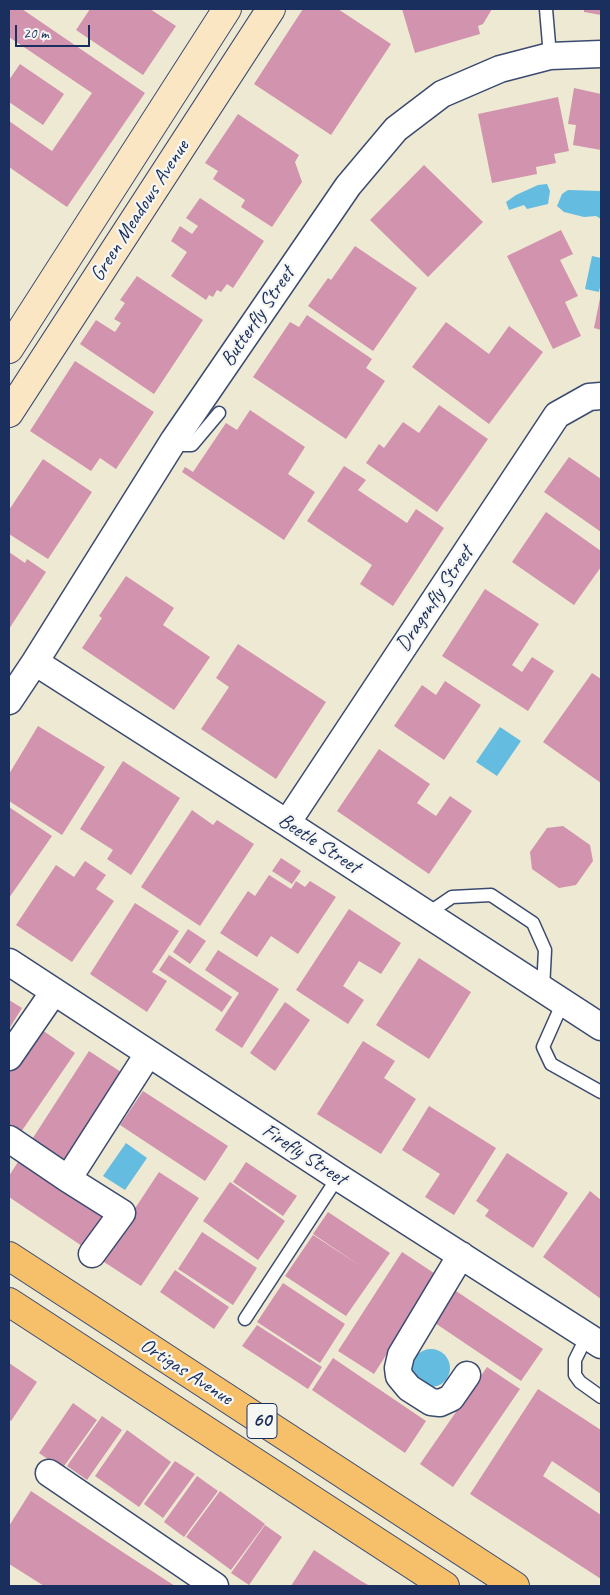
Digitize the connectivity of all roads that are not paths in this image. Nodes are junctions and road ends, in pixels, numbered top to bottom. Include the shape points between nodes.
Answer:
1 (227, 9) edge
2 (271, 9) edge
3 (546, 9) edge
4 (601, 54) edge
5 (550, 56) junction
6 (174, 90) junction
7 (204, 111) junction
8 (116, 180) junction
9 (146, 201) junction
10 (9, 349) edge
11 (601, 396) edge
12 (9, 413) edge
13 (219, 413) dead end
14 (174, 440) junction
15 (35, 662) junction
16 (9, 701) edge
17 (287, 823) junction
18 (427, 914) junction
19 (9, 962) edge
20 (53, 993) junction
21 (553, 996) junction
22 (601, 1027) edge
23 (148, 1054) junction
24 (9, 1057) edge
25 (601, 1092) edge
26 (9, 1139) edge
27 (338, 1177) junction
28 (68, 1179) junction
29 (92, 1254) dead end
30 (461, 1255) junction
31 (9, 1256) edge
32 (9, 1302) edge
33 (245, 1319) dead end
34 (594, 1341) edge
35 (467, 1375) dead end
36 (601, 1397) edge
37 (49, 1473) dead end
38 (215, 1586) edge
39 (445, 1586) edge
40 (515, 1586) edge

1 - 6 street, Green Meadows Avenue
2 - 7 street, Green Meadows Avenue
3 - 5 lane
4 - 5 street, Butterfly Street
5 - 14 street, Butterfly Street via 500,69 442,94 396,129 348,186
6 - 7 street
6 - 8 street, Green Meadows Avenue
7 - 9 street, Green Meadows Avenue
8 - 9 street
8 - 10 street, Green Meadows Avenue
9 - 12 street, Green Meadows Avenue
11 - 17 street, Dragonfly Street via 589,397 557,415
13 - 14 lane via 192,445
14 - 15 street, Butterfly Street
15 - 16 street, Butterfly Street
15 - 17 street, Beetle Street
17 - 18 street, Beetle Street
18 - 21 street, Beetle Street
18 - 21 lane via 452,897 491,895 533,923 545,950
19 - 20 street, Firefly Street
20 - 23 street, Firefly Street
20 - 24 street
21 - 22 street, Beetle Street
21 - 25 lane via 543,1047 551,1064
23 - 27 street, Firefly Street
23 - 28 street
26 - 28 street
27 - 30 street, Firefly Street
27 - 33 lane
28 - 29 street via 122,1213
30 - 34 street, Firefly Street
30 - 35 street via 401,1355 398,1368 399,1376 409,1388 431,1402 440,1403 451,1398
31 - 40 main road, Ortigas Avenue / 60
32 - 39 main road, Ortigas Avenue / 60
34 - 36 lane via 575,1360 575,1375
37 - 38 street

